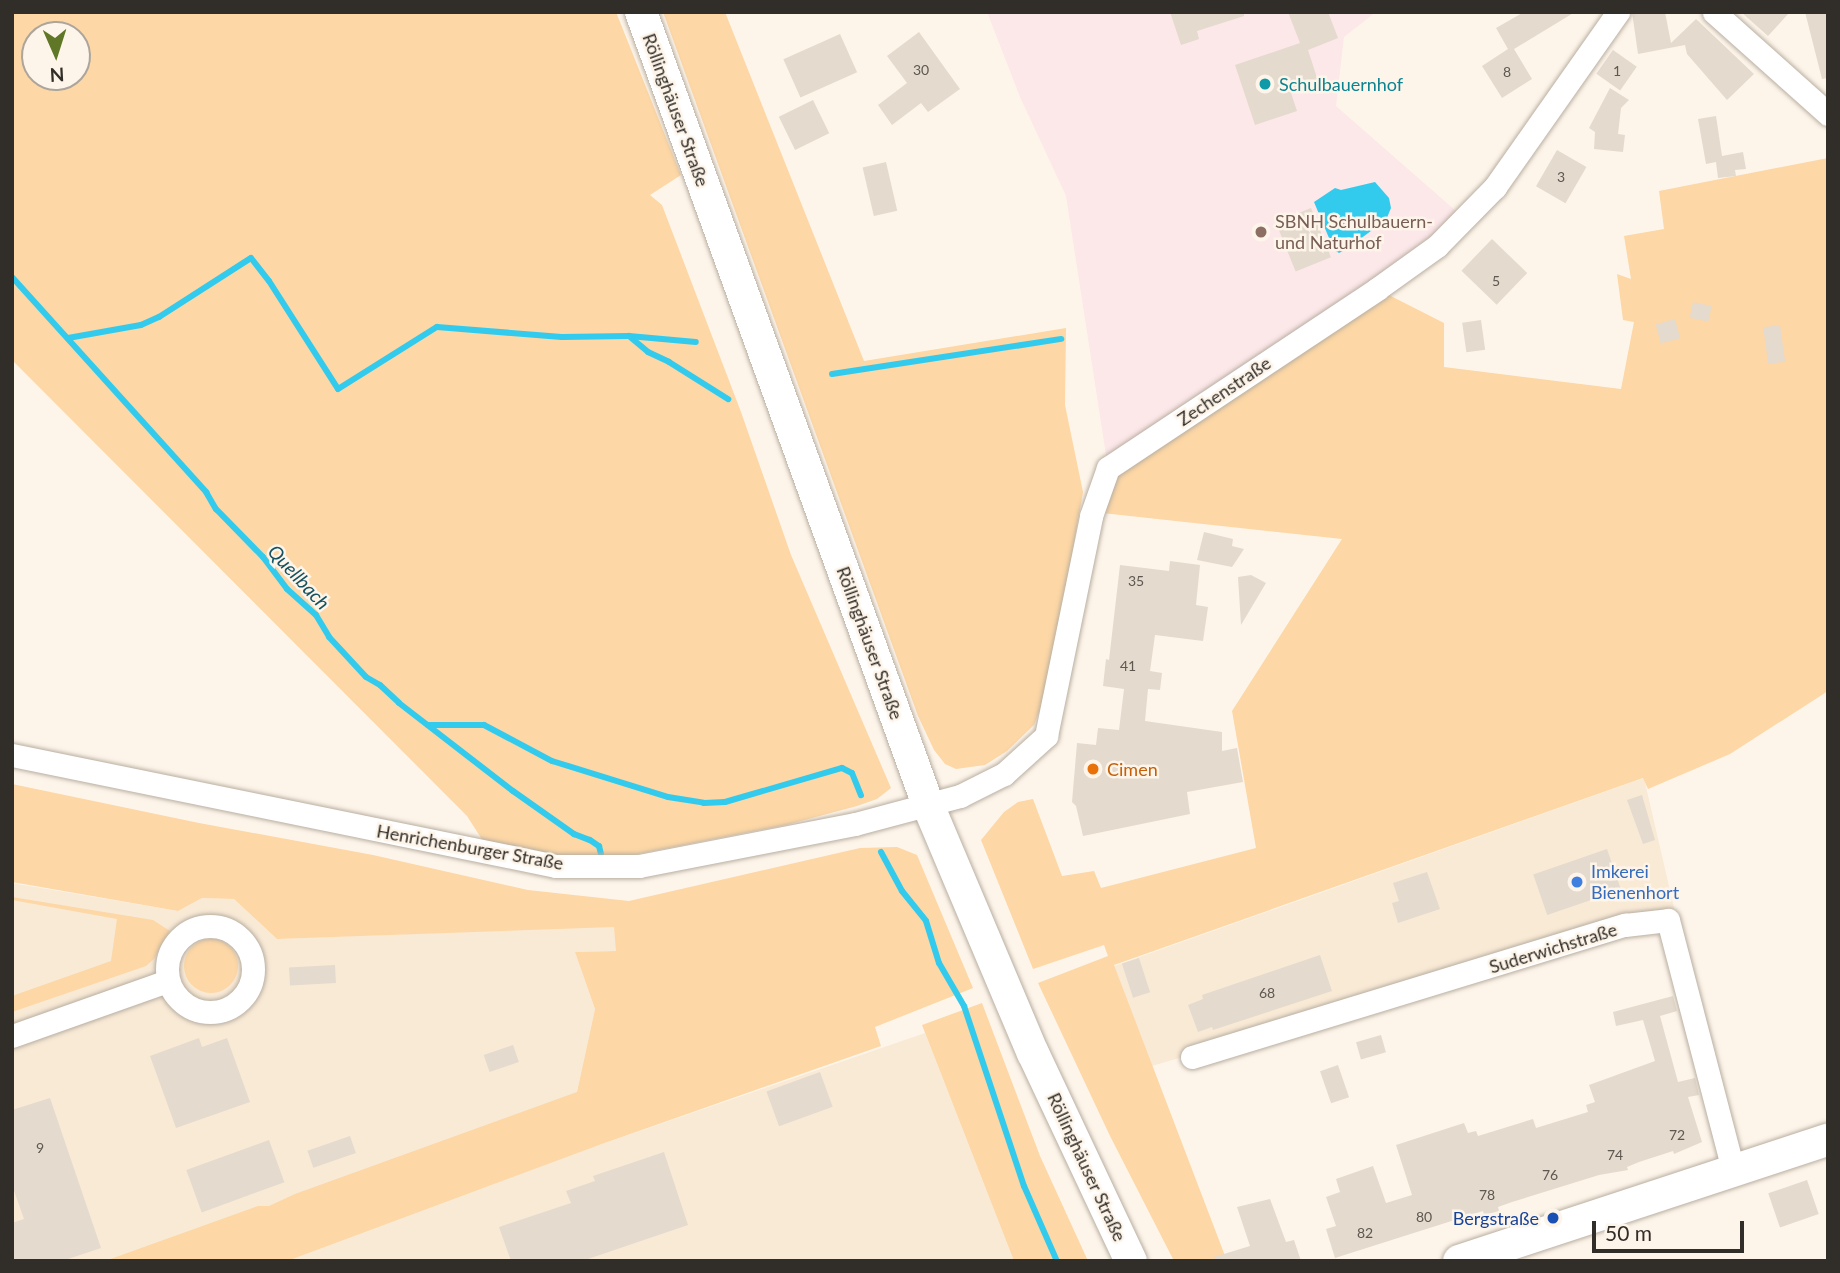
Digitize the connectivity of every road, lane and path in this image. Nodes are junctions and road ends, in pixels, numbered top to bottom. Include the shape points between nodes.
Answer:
1 (641, 12) edge
2 (1618, 12) edge
3 (1714, 12) edge
4 (1828, 114) edge
5 (12, 755) edge
6 (928, 805) junction
7 (167, 981) dead end
8 (12, 1036) edge
9 (1192, 1057) dead end
10 (1828, 1140) edge
11 (1733, 1170) junction
12 (1131, 1261) edge
13 (1459, 1261) edge

1 - 6 main road, Röllinghäuser Straße
2 - 6 street, Zechenstraße via 1495,187 1437,246 1108,468 1091,516 1046,736 1004,774 960,796
3 - 4 street
5 - 6 street, Henrichenburger Straße via 556,866 639,866 855,824
6 - 12 main road, Röllinghäuser Straße via 1033,1052
7 - 8 street
9 - 11 street, Suderwichstraße via 1625,925 1668,920
10 - 11 main road
11 - 13 main road

